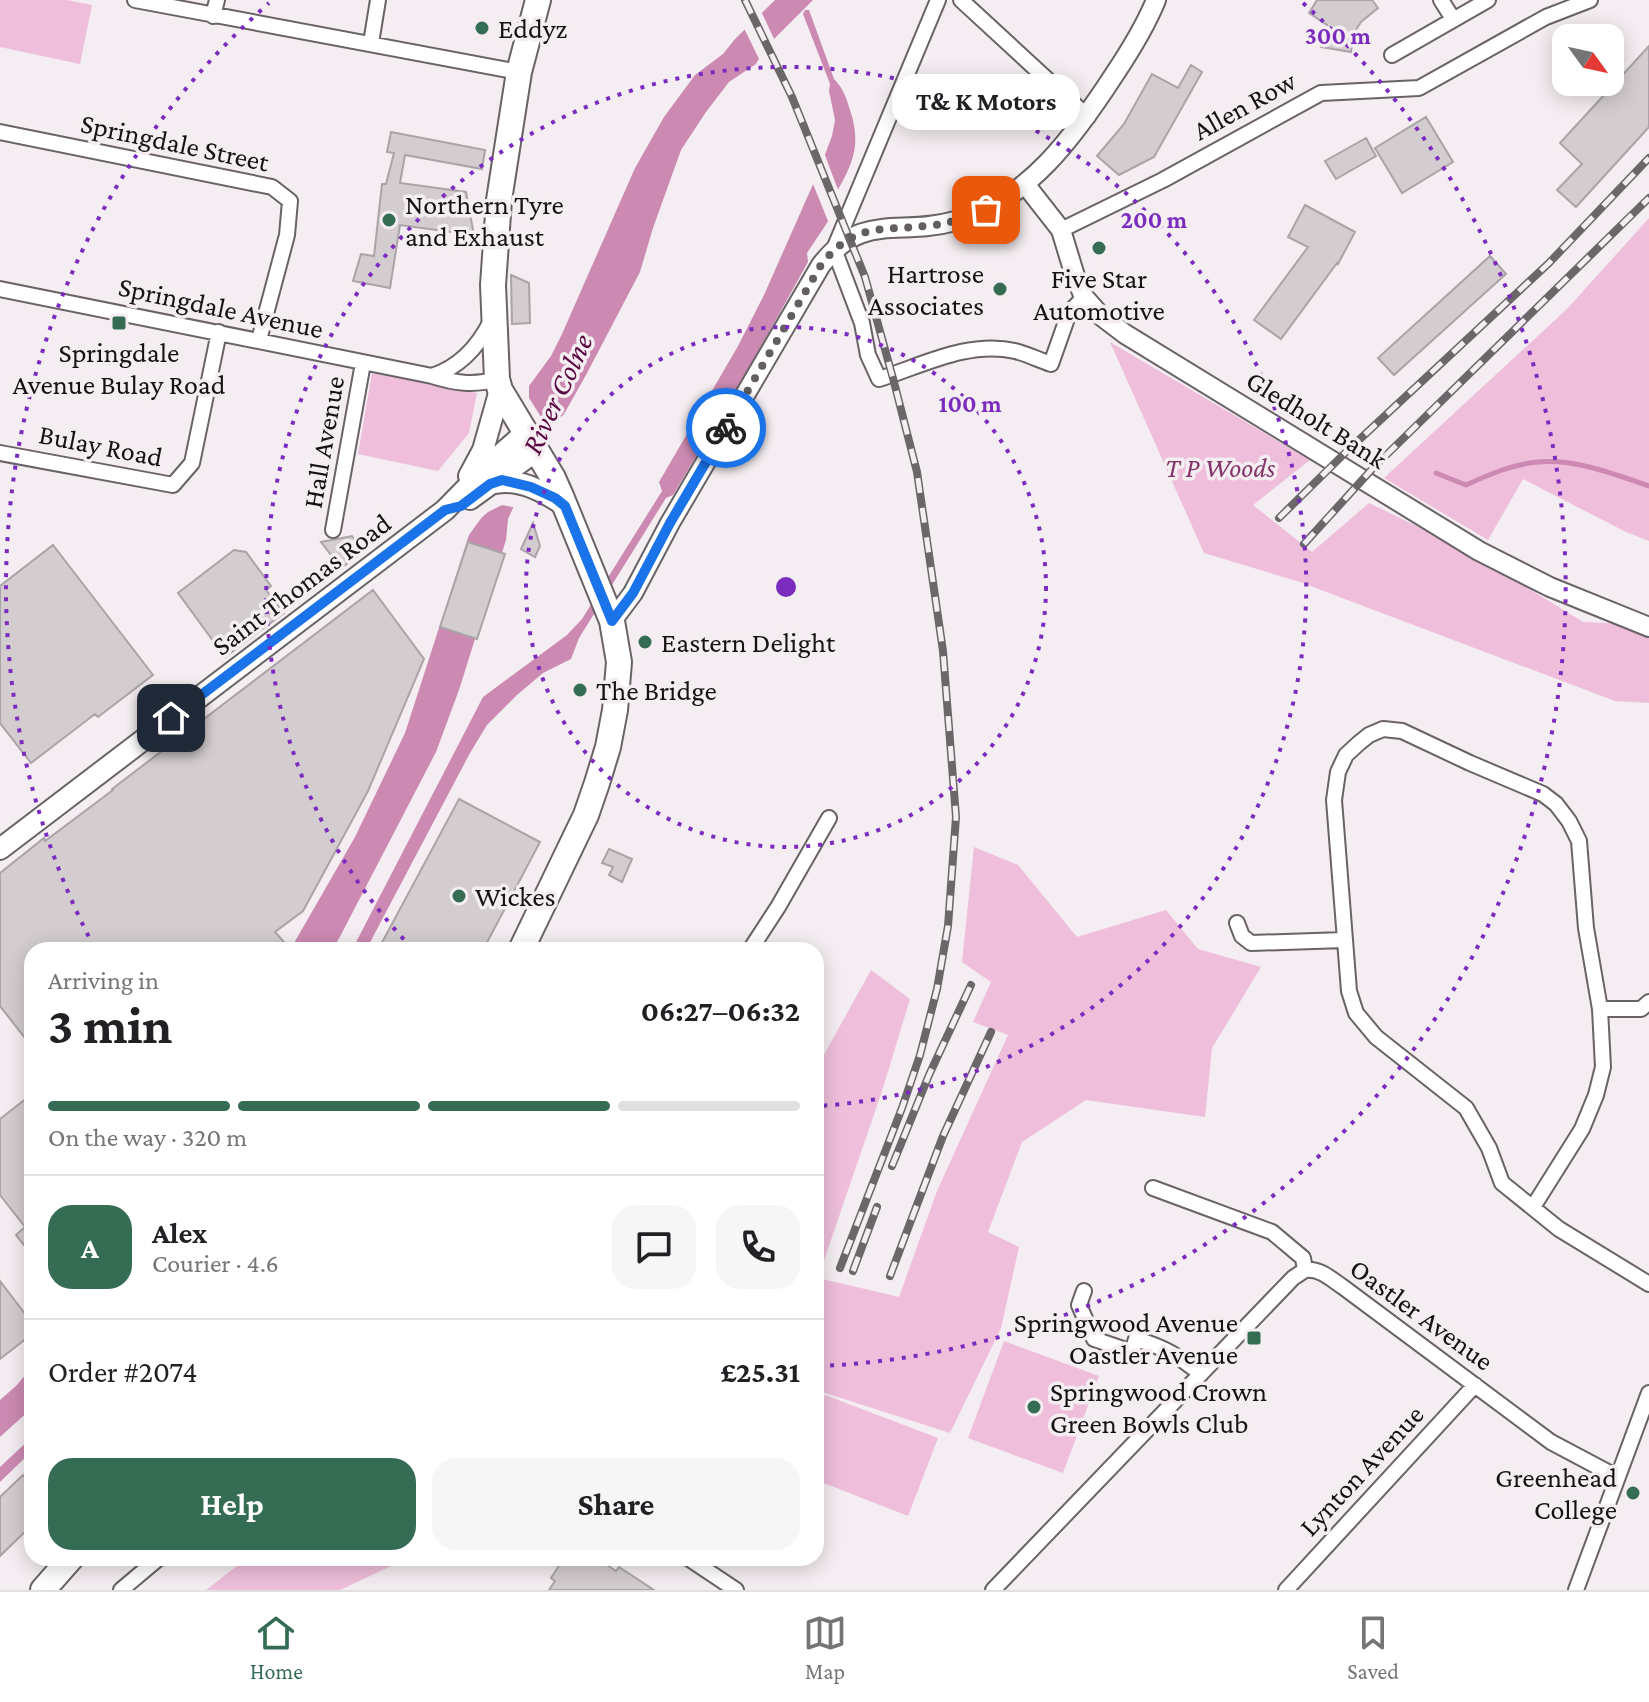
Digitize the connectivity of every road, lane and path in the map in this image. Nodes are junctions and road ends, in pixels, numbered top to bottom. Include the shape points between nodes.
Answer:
1 (135, 0) edge
2 (217, 0) edge
3 (378, 0) edge
4 (538, 0) edge
5 (938, 0) edge
6 (961, 0) edge
7 (1156, 0) edge
8 (1441, 0) edge
9 (1488, 0) edge
10 (1590, 0) edge
11 (213, 16) junction
12 (1453, 19) junction
13 (371, 43) junction
14 (1392, 55) dead end
15 (519, 72) junction
16 (1088, 117) junction
17 (0, 132) edge
18 (1025, 184) junction
19 (1061, 230) junction
20 (834, 249) junction
21 (0, 289) edge
22 (1084, 297) junction
23 (493, 316) junction
24 (219, 332) junction
25 (259, 340) junction
26 (363, 363) junction
27 (432, 376) junction
28 (498, 384) junction
29 (530, 441) junction
30 (0, 453) edge
31 (490, 484) junction
32 (452, 504) junction
33 (565, 506) junction
34 (333, 530) dead end
35 (610, 616) junction
36 (1649, 627) edge
37 (829, 818) dead end
38 (0, 849) edge
39 (1237, 923) dead end
40 (1344, 940) junction
41 (525, 942) edge
42 (755, 942) edge
43 (1649, 1002) edge
44 (1600, 1009) junction
45 (1153, 1188) dead end
46 (1533, 1207) junction
47 (1305, 1270) junction
48 (1649, 1284) edge
49 (1084, 1291) dead end
50 (1201, 1374) junction
51 (1475, 1385) junction
52 (1649, 1393) edge
53 (1617, 1477) junction
54 (64, 1566) edge
55 (149, 1566) edge
56 (700, 1566) edge
57 (43, 1590) edge
58 (121, 1590) edge
59 (736, 1590) edge
60 (993, 1590) edge
61 (1286, 1590) edge
62 (1576, 1590) edge

1 - 11 street
2 - 11 street
3 - 13 street
4 - 15 main road
5 - 20 street
6 - 16 street
7 - 16 street
8 - 12 street
9 - 12 street
10 - 19 street, Allen Row via 1546,17 1419,88 1321,93
11 - 13 street
12 - 14 street
13 - 15 street
15 - 23 main road via 499,200
16 - 18 street
17 - 25 street, Springdale Street via 272,187 290,201 287,235
18 - 19 street, Gledholt Bank
18 - 20 street via 986,210 955,222 881,228 855,235
19 - 22 street, Gledholt Bank
20 - 22 street via 879,379 984,349 1013,351 1051,364 1069,313
20 - 35 street via 633,593
21 - 24 street, Springdale Avenue
22 - 36 street, Gledholt Bank via 1125,334 1479,551
23 - 27 street via 464,358
23 - 28 main road
24 - 25 street, Springdale Avenue
24 - 30 street, Bulay Road via 192,463 173,485
25 - 26 street, Springdale Avenue
26 - 27 street, Springdale Avenue
26 - 34 street, Hall Avenue
27 - 28 street, Springdale Avenue
28 - 29 main road
28 - 32 main road via 483,450
29 - 31 main road, Saint Thomas Road
29 - 32 main road, Saint Thomas Road via 502,454
29 - 33 main road
31 - 32 main road, Saint Thomas Road via 461,506
31 - 33 main road via 502,480 531,487
32 - 38 main road, Saint Thomas Road
33 - 35 main road
35 - 41 main road via 619,671 608,747 586,815
37 - 42 street
39 - 40 street via 1251,943
40 - 44 street via 1334,800 1338,772 1346,755 1369,735 1383,729 1402,731 1543,794 1569,821 1579,841
40 - 46 street via 1356,1013 1376,1037 1466,1108 1502,1183
43 - 44 street via 1641,1009
44 - 46 street via 1603,1067 1596,1095 1582,1129
45 - 47 street, Oastler Avenue via 1272,1232 1303,1258
46 - 48 street
47 - 50 street
47 - 51 street, Oastler Avenue via 1320,1272 1343,1287
49 - 50 street via 1079,1305 1094,1339 1132,1352 1136,1339 1149,1343 1181,1357
50 - 60 street
51 - 53 street, Oastler Avenue via 1551,1442
51 - 61 street, Lynton Avenue
52 - 53 street
53 - 62 street
54 - 57 main road
55 - 58 street
56 - 59 street

